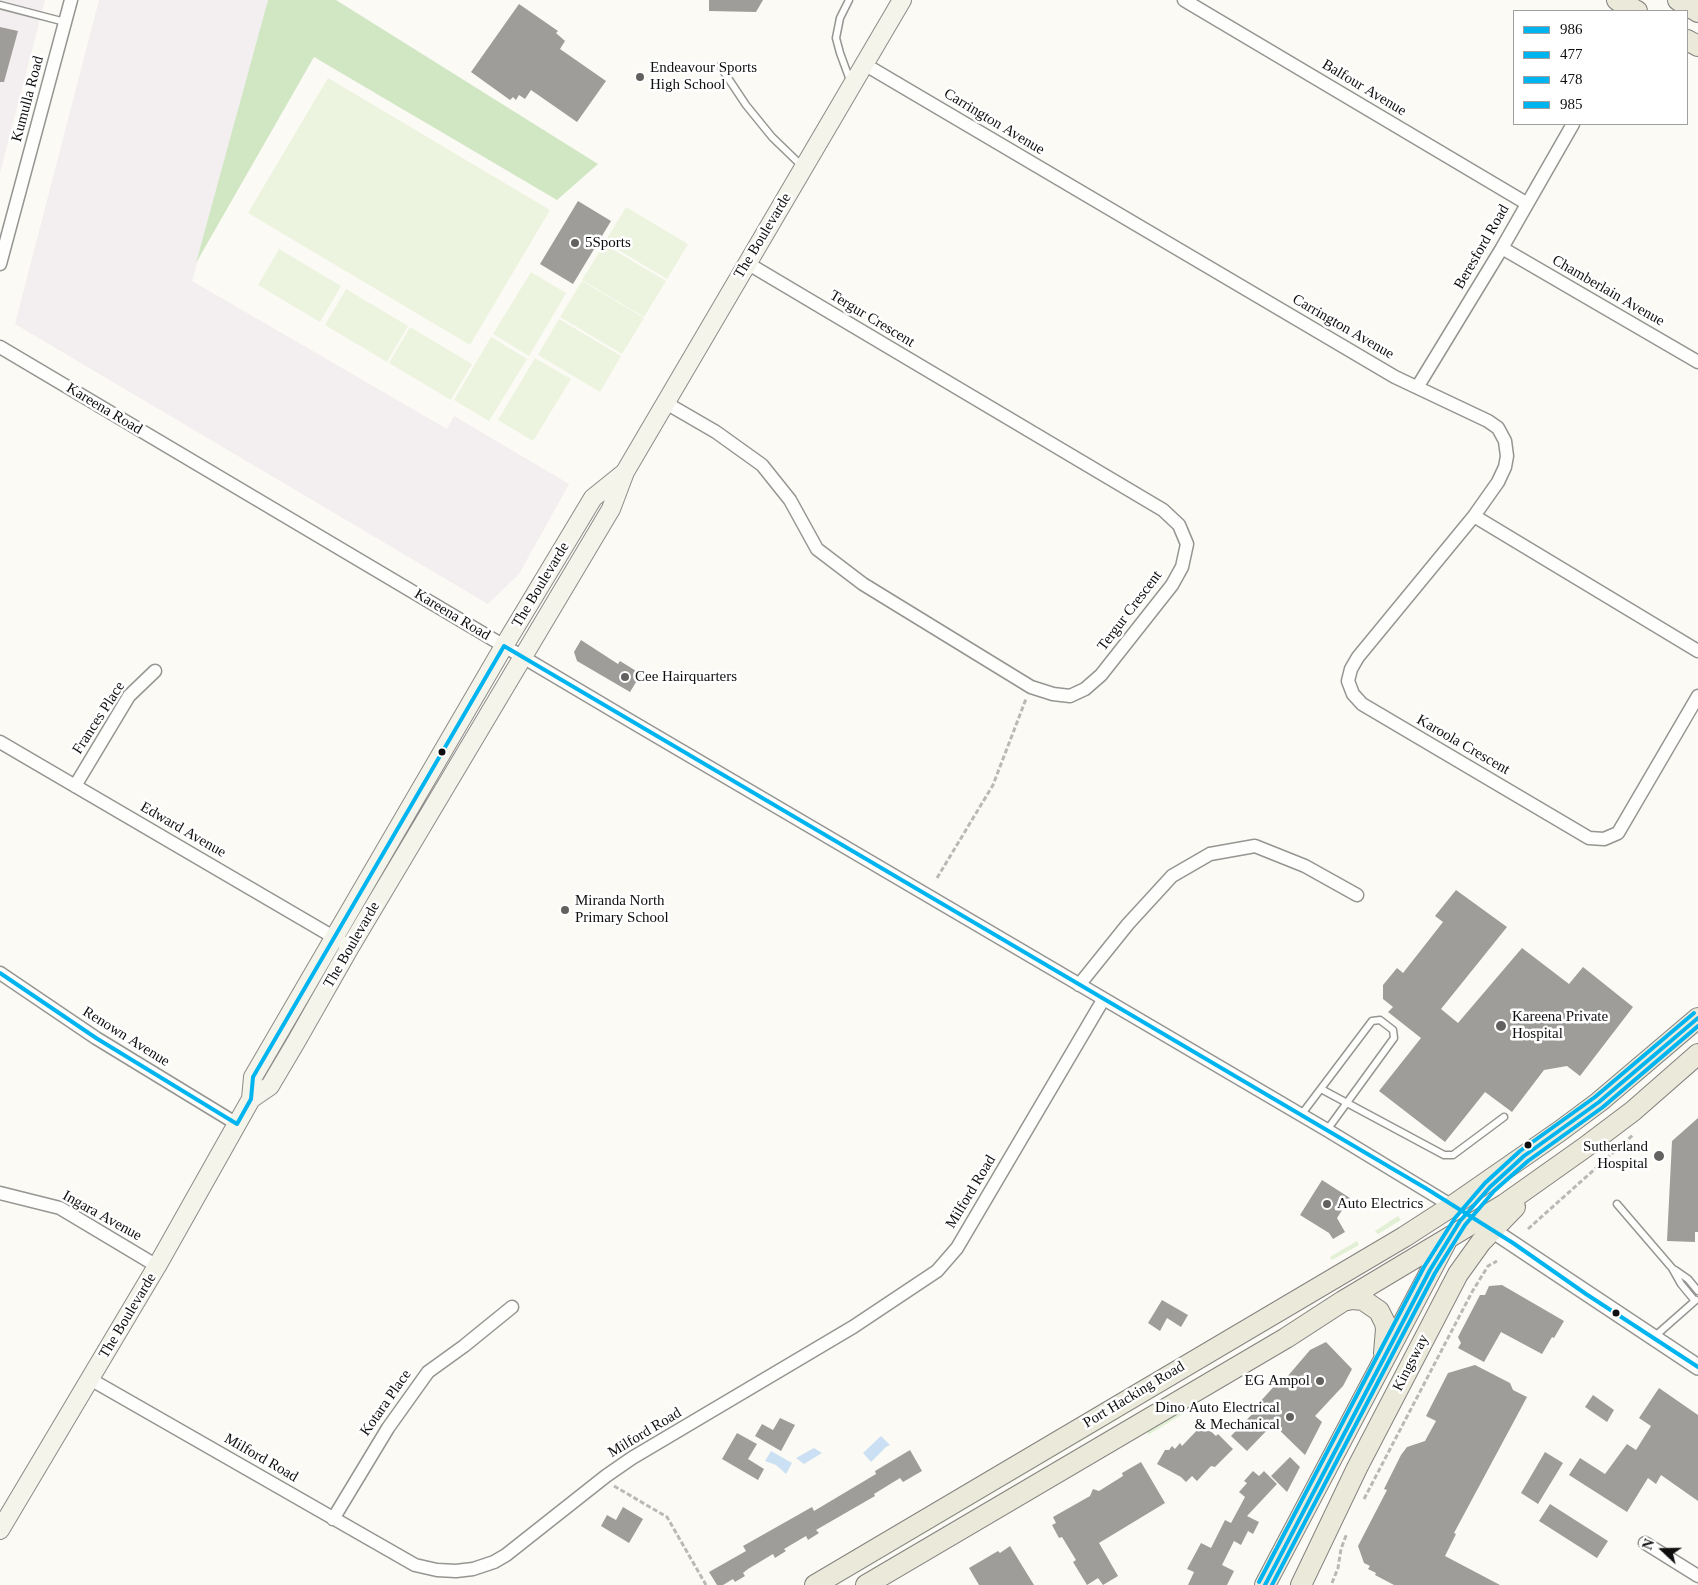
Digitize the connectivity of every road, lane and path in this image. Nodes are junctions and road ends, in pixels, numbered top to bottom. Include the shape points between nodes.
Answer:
1 (71, 0) edge
2 (849, 0) edge
3 (902, 0) edge
4 (1184, 0) edge
5 (1617, 0) edge
6 (1678, 0) edge
7 (0, 5) edge
8 (1636, 10) edge
9 (1698, 12) edge
10 (65, 22) junction
11 (864, 64) junction
12 (720, 66) dead end
13 (852, 86) junction
14 (1572, 125) edge
15 (804, 168) junction
16 (1526, 203) junction
17 (1502, 248) junction
18 (0, 264) edge
19 (747, 264) junction
20 (0, 347) edge
21 (1698, 362) edge
22 (1418, 386) junction
23 (666, 403) junction
24 (625, 472) junction
25 (1474, 516) junction
26 (504, 646) junction
27 (1698, 651) edge
28 (522, 657) junction
29 (155, 671) dead end
30 (1031, 687) junction
31 (1698, 696) edge
32 (0, 742) edge
33 (75, 786) junction
34 (937, 878) dead end
35 (1357, 895) dead end
36 (335, 938) junction
37 (350, 947) junction
38 (0, 973) edge
39 (1079, 985) junction
40 (1103, 1000) junction
41 (1698, 1018) edge
42 (1698, 1054) edge
43 (1321, 1088) junction
44 (251, 1098) junction
45 (1346, 1103) junction
46 (1301, 1115) junction
47 (1504, 1117) dead end
48 (237, 1124) junction
49 (1641, 1128) dead end
50 (1327, 1130) junction
51 (0, 1193) edge
52 (1617, 1204) dead end
53 (1472, 1218) junction
54 (1528, 1228) dead end
55 (1448, 1239) junction
56 (1497, 1261) dead end
57 (158, 1266) junction
58 (1672, 1268) junction
59 (1698, 1290) edge
60 (1696, 1300) edge
61 (1343, 1301) junction
62 (512, 1308) dead end
63 (1654, 1337) junction
64 (1698, 1367) edge
65 (1379, 1369) junction
66 (90, 1379) junction
67 (606, 1476) junction
68 (1363, 1501) dead end
69 (333, 1519) junction
70 (1349, 1527) dead end
71 (0, 1530) edge
72 (1645, 1543) dead end
73 (1698, 1576) edge
74 (1270, 1577) edge
75 (1332, 1583) dead end
76 (1304, 1584) edge
77 (706, 1585) edge
78 (815, 1585) edge
79 (866, 1585) edge

1 - 10 street, Kumulla Road
2 - 13 lane via 840,18 836,38
3 - 11 main road, The Boulevarde
4 - 16 street, Balfour Avenue
5 - 8 main road
6 - 9 main road
7 - 10 lane
10 - 18 street, Kumulla Road
11 - 13 main road, The Boulevarde
11 - 22 street, Carrington Avenue via 1396,377
12 - 15 lane via 772,137
13 - 15 main road, The Boulevarde
14 - 16 street, Beresford Road
15 - 19 main road, The Boulevarde
16 - 17 street, Beresford Road
17 - 21 street, Chamberlain Avenue
17 - 22 street, Beresford Road
19 - 23 main road, The Boulevarde
19 - 30 street, Tergur Crescent via 1163,510 1179,525 1187,544 1182,567 1172,586 1101,675 1085,689 1070,696
20 - 26 street, Kareena Road
22 - 25 street, Carrington Avenue via 1488,421 1498,428 1505,441 1505,467
23 - 24 main road, The Boulevarde
23 - 30 street, Tergur Crescent via 762,465 790,500 817,550 863,584
24 - 26 main road, The Boulevarde via 593,498
24 - 28 main road, The Boulevarde via 611,509
25 - 27 street
25 - 31 street, Karoola Crescent via 1350,669 1348,681 1362,704 1589,838 1604,840 1618,833
26 - 28 street, Kareena Road
26 - 36 main road, The Boulevarde
28 - 37 main road, The Boulevarde
28 - 39 street, Kareena Road
29 - 33 street, Frances Place via 129,696
30 - 34 path via 993,785
32 - 33 street, Edward Avenue
33 - 36 street, Edward Avenue
35 - 39 street via 1305,866 1255,846 1210,854 1172,876
36 - 37 street, Edward Avenue
36 - 44 main road, The Boulevarde via 253,1077
37 - 44 main road, The Boulevarde via 270,1086
38 - 48 street, Renown Avenue via 96,1038
39 - 40 street, Kareena Road
40 - 46 street, Kareena Road
40 - 67 street, Milford Road via 957,1248 937,1271 853,1327
41 - 53 main road, Kingsway via 1599,1102 1524,1156 1490,1187
42 - 53 main road, Kingsway via 1633,1111 1559,1166
43 - 45 lane
43 - 45 lane via 1372,1021 1380,1020 1393,1030 1394,1038
43 - 46 lane
44 - 48 main road, The Boulevarde
45 - 47 lane via 1444,1155 1453,1155
45 - 50 lane
46 - 50 street, Kareena Road
48 - 57 main road, The Boulevarde
49 - 54 path
50 - 53 street, Kareena Road
51 - 57 street, Ingara Avenue via 60,1208
52 - 58 lane
53 - 55 main road, Port Hacking Road
53 - 63 street, Kareena Road
53 - 76 main road, Kingsway via 1466,1260 1358,1468
53 - 78 main road, Port Hacking Road via 1405,1236
55 - 61 main road, Port Hacking Road
55 - 65 main road, Kingsway
56 - 68 path via 1488,1266 1472,1292
57 - 66 main road, The Boulevarde
58 - 59 lane
58 - 60 lane
60 - 63 lane
61 - 65 main road via 1363,1300 1382,1315 1386,1337
61 - 79 main road, Port Hacking Road via 1286,1338
62 - 69 street, Kotara Place via 428,1372 388,1428
63 - 64 street, Kareena Road
65 - 74 main road, Kingsway
66 - 69 street, Milford Road
66 - 71 main road, The Boulevarde
67 - 69 street, Milford Road via 506,1555 473,1569 446,1572 415,1565
67 - 77 path via 615,1487 667,1518
70 - 75 path
72 - 73 street
74 - 76 main road

